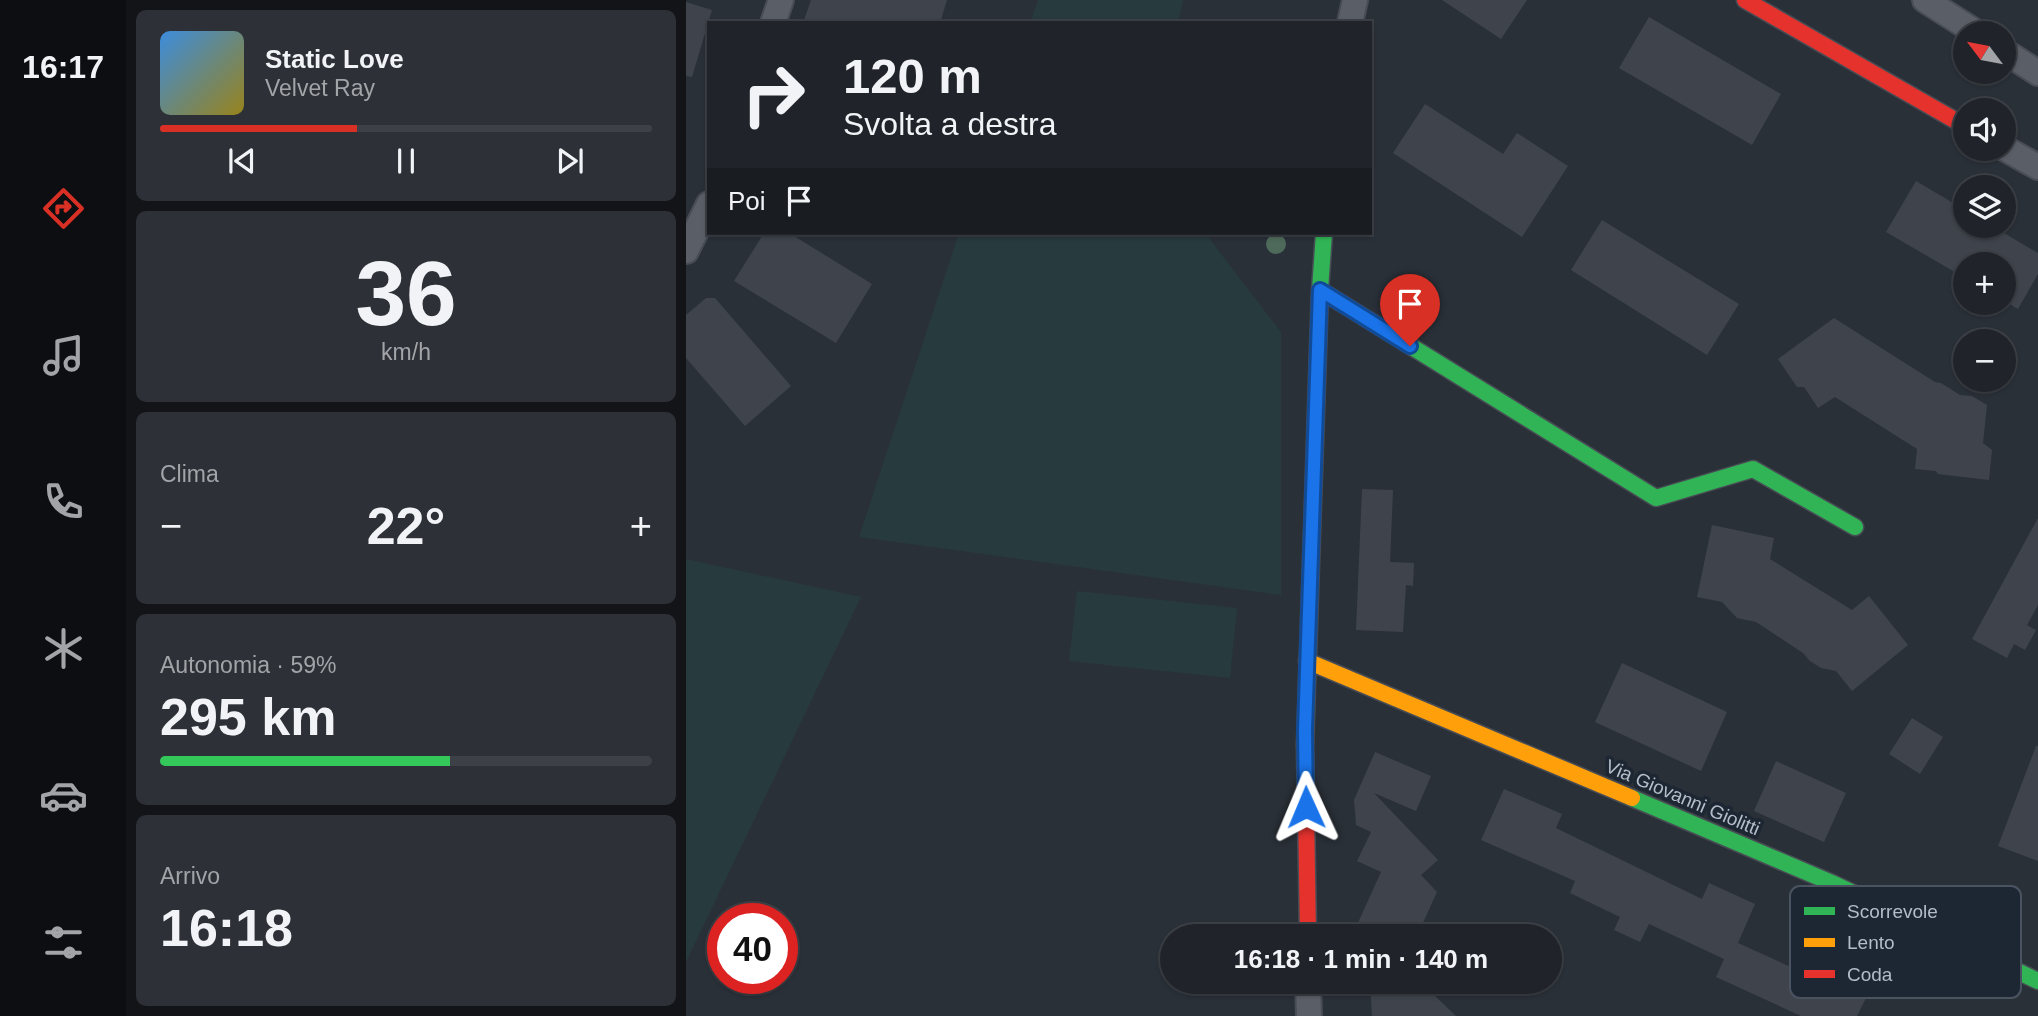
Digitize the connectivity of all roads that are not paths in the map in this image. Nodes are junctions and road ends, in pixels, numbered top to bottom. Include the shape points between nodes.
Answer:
1 (780, 0) edge
2 (1354, 0) edge
3 (1745, 0) edge
4 (1925, 0) edge
5 (774, 21) edge
6 (1350, 21) edge
7 (1958, 21) edge
8 (2016, 59) edge
9 (2038, 73) edge
10 (1953, 119) edge
11 (2016, 155) edge
12 (2038, 167) edge
13 (707, 208) edge
14 (1324, 235) edge
15 (686, 251) edge
16 (1320, 290) junction
17 (1855, 527) dead end
18 (1307, 661) junction
19 (1838, 886) edge
20 (1308, 924) edge
21 (2021, 973) edge
22 (2038, 981) edge
23 (1308, 994) edge
24 (1309, 1016) edge

1 - 5 street
2 - 6 street
3 - 10 street
4 - 7 street
8 - 9 street
11 - 12 street
13 - 15 street
14 - 16 street
16 - 17 street via 1656,498 1753,468
16 - 18 street
18 - 19 street, Via Giovanni Giolitti
18 - 20 street
21 - 22 street, Via Giovanni Giolitti
23 - 24 street

